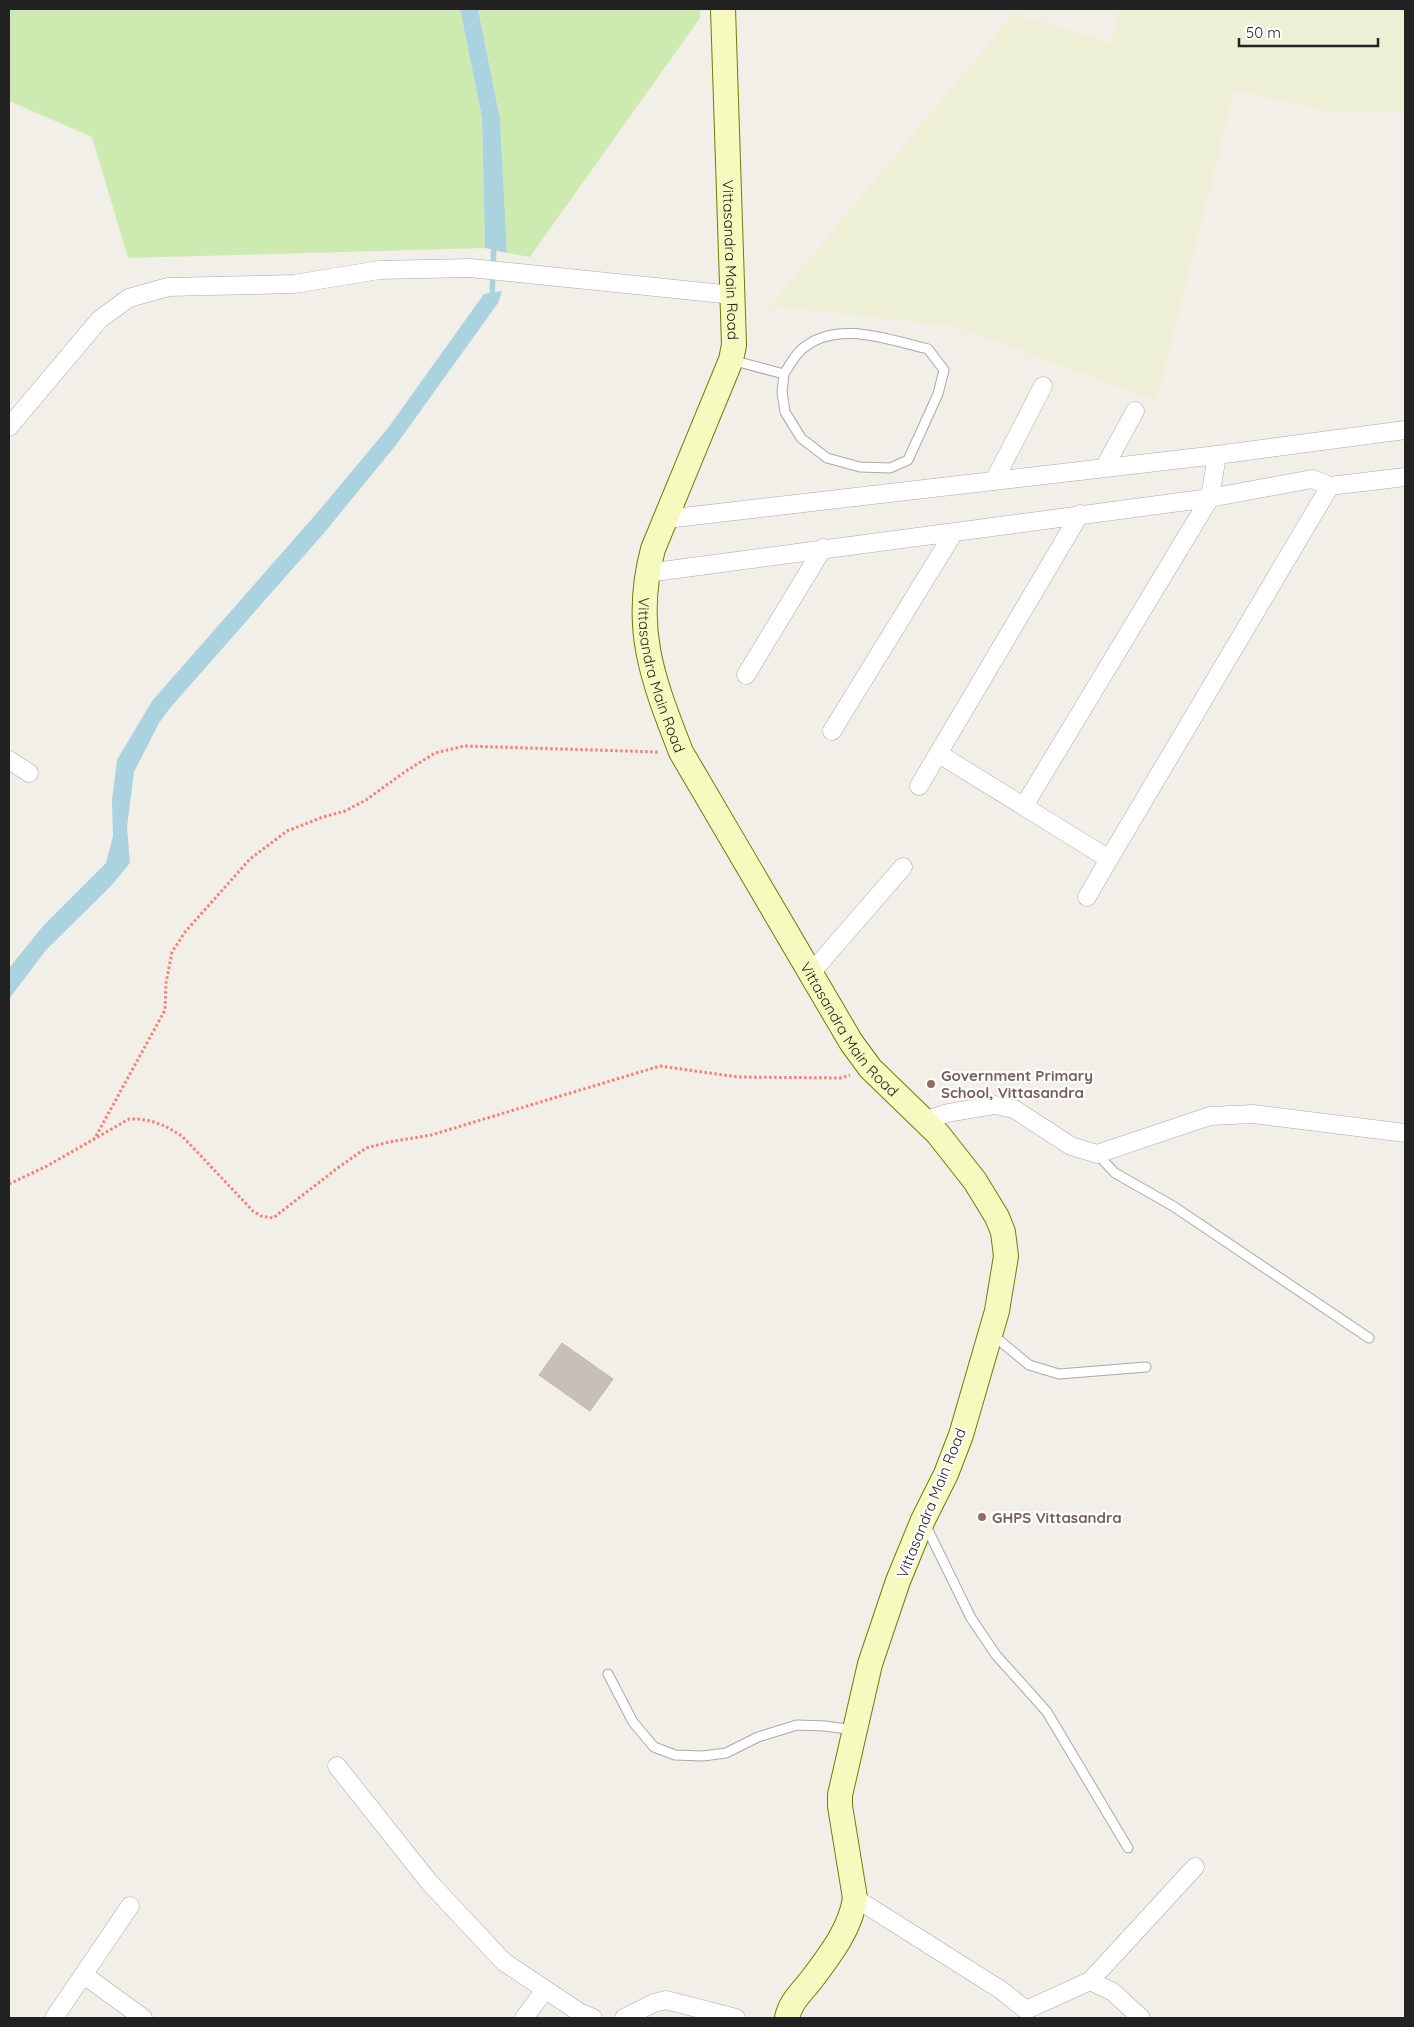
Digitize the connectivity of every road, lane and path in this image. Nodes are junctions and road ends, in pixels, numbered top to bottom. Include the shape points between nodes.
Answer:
1 (723, 9) edge
2 (733, 295) junction
3 (731, 360) junction
4 (784, 374) junction
5 (1043, 386) dead end
6 (1135, 411) dead end
7 (9, 428) edge
8 (1405, 430) edge
9 (1217, 454) junction
10 (1104, 468) junction
11 (1405, 477) edge
12 (994, 481) junction
13 (1330, 486) junction
14 (1210, 498) junction
15 (1080, 514) junction
16 (666, 519) junction
17 (953, 534) junction
18 (823, 548) junction
19 (647, 573) junction
20 (746, 675) dead end
21 (832, 731) dead end
22 (681, 752) junction
23 (938, 754) junction
24 (9, 760) edge
25 (29, 773) dead end
26 (919, 786) dead end
27 (1024, 806) junction
28 (1109, 859) junction
29 (903, 867) dead end
30 (1087, 897) dead end
31 (811, 973) junction
32 (870, 1068) junction
33 (923, 1121) junction
34 (1405, 1133) edge
35 (96, 1136) junction
36 (1097, 1154) junction
37 (9, 1184) edge
38 (991, 1333) junction
39 (1369, 1338) dead end
40 (1146, 1367) dead end
41 (923, 1520) junction
42 (608, 1674) dead end
43 (854, 1730) junction
44 (337, 1766) dead end
45 (1128, 1848) dead end
46 (1195, 1867) dead end
47 (855, 1898) junction
48 (130, 1906) dead end
49 (84, 1975) junction
50 (1090, 1981) junction
51 (546, 1990) junction
52 (1021, 2014) edge
53 (54, 2018) edge
54 (143, 2018) edge
55 (524, 2018) edge
56 (593, 2018) edge
57 (624, 2018) edge
58 (736, 2018) edge
59 (787, 2018) edge
60 (1141, 2018) edge

1 - 2 street, Vittasandra Main Road
2 - 3 street, Vittasandra Main Road
2 - 7 street via 470,268 379,270 294,284 168,287 129,298 100,319
3 - 4 lane
3 - 16 street, Vittasandra Main Road
4 - 4 lane via 802,349 826,335 860,333 928,349 944,370 938,394 908,460 890,468 860,468 827,458 801,438 785,412
5 - 12 street
6 - 10 street
8 - 9 street
9 - 10 street
9 - 14 street
10 - 12 street
11 - 13 street
12 - 16 street
13 - 14 street via 1312,479
13 - 28 street
14 - 15 street
14 - 27 street
15 - 17 street
15 - 23 street
16 - 19 street, Vittasandra Main Road
17 - 18 street
17 - 21 street
18 - 19 street
18 - 20 street
19 - 22 street, Vittasandra Main Road via 644,614 648,659
22 - 31 street, Vittasandra Main Road
22 - 35 path via 464,746 435,753 366,800 344,811 288,831 250,859 185,932 172,952 165,1010
23 - 26 street
23 - 27 street
24 - 25 street
27 - 28 street
28 - 30 street
29 - 31 street
31 - 32 street, Vittasandra Main Road
32 - 33 street, Vittasandra Main Road
32 - 35 path via 840,1078 738,1077 660,1066 449,1130 366,1148 273,1218 253,1211 182,1136 166,1126 129,1119
33 - 36 street via 995,1105 1014,1109 1071,1146
33 - 38 street, Vittasandra Main Road via 938,1134 976,1181 1003,1232 1004,1277
34 - 36 street via 1253,1114 1210,1116
35 - 37 path via 47,1166
36 - 39 lane via 1115,1173 1173,1206
38 - 40 lane via 1029,1365 1059,1374
38 - 41 street, Vittasandra Main Road via 952,1459
41 - 43 street, Vittasandra Main Road via 870,1664
41 - 45 lane via 971,1618 996,1655 1047,1712
42 - 43 lane via 633,1722 654,1747 675,1755 726,1753 758,1737 797,1724
43 - 47 street, Vittasandra Main Road via 840,1806
44 - 51 street via 430,1882 504,1962
46 - 50 street
47 - 52 street via 994,1985
47 - 59 street, Vittasandra Main Road via 854,1910 842,1935 795,1999
48 - 49 street
49 - 53 street
49 - 54 street
50 - 52 street
50 - 60 street via 1114,1992
51 - 55 street
51 - 56 street
57 - 58 street via 666,2000

